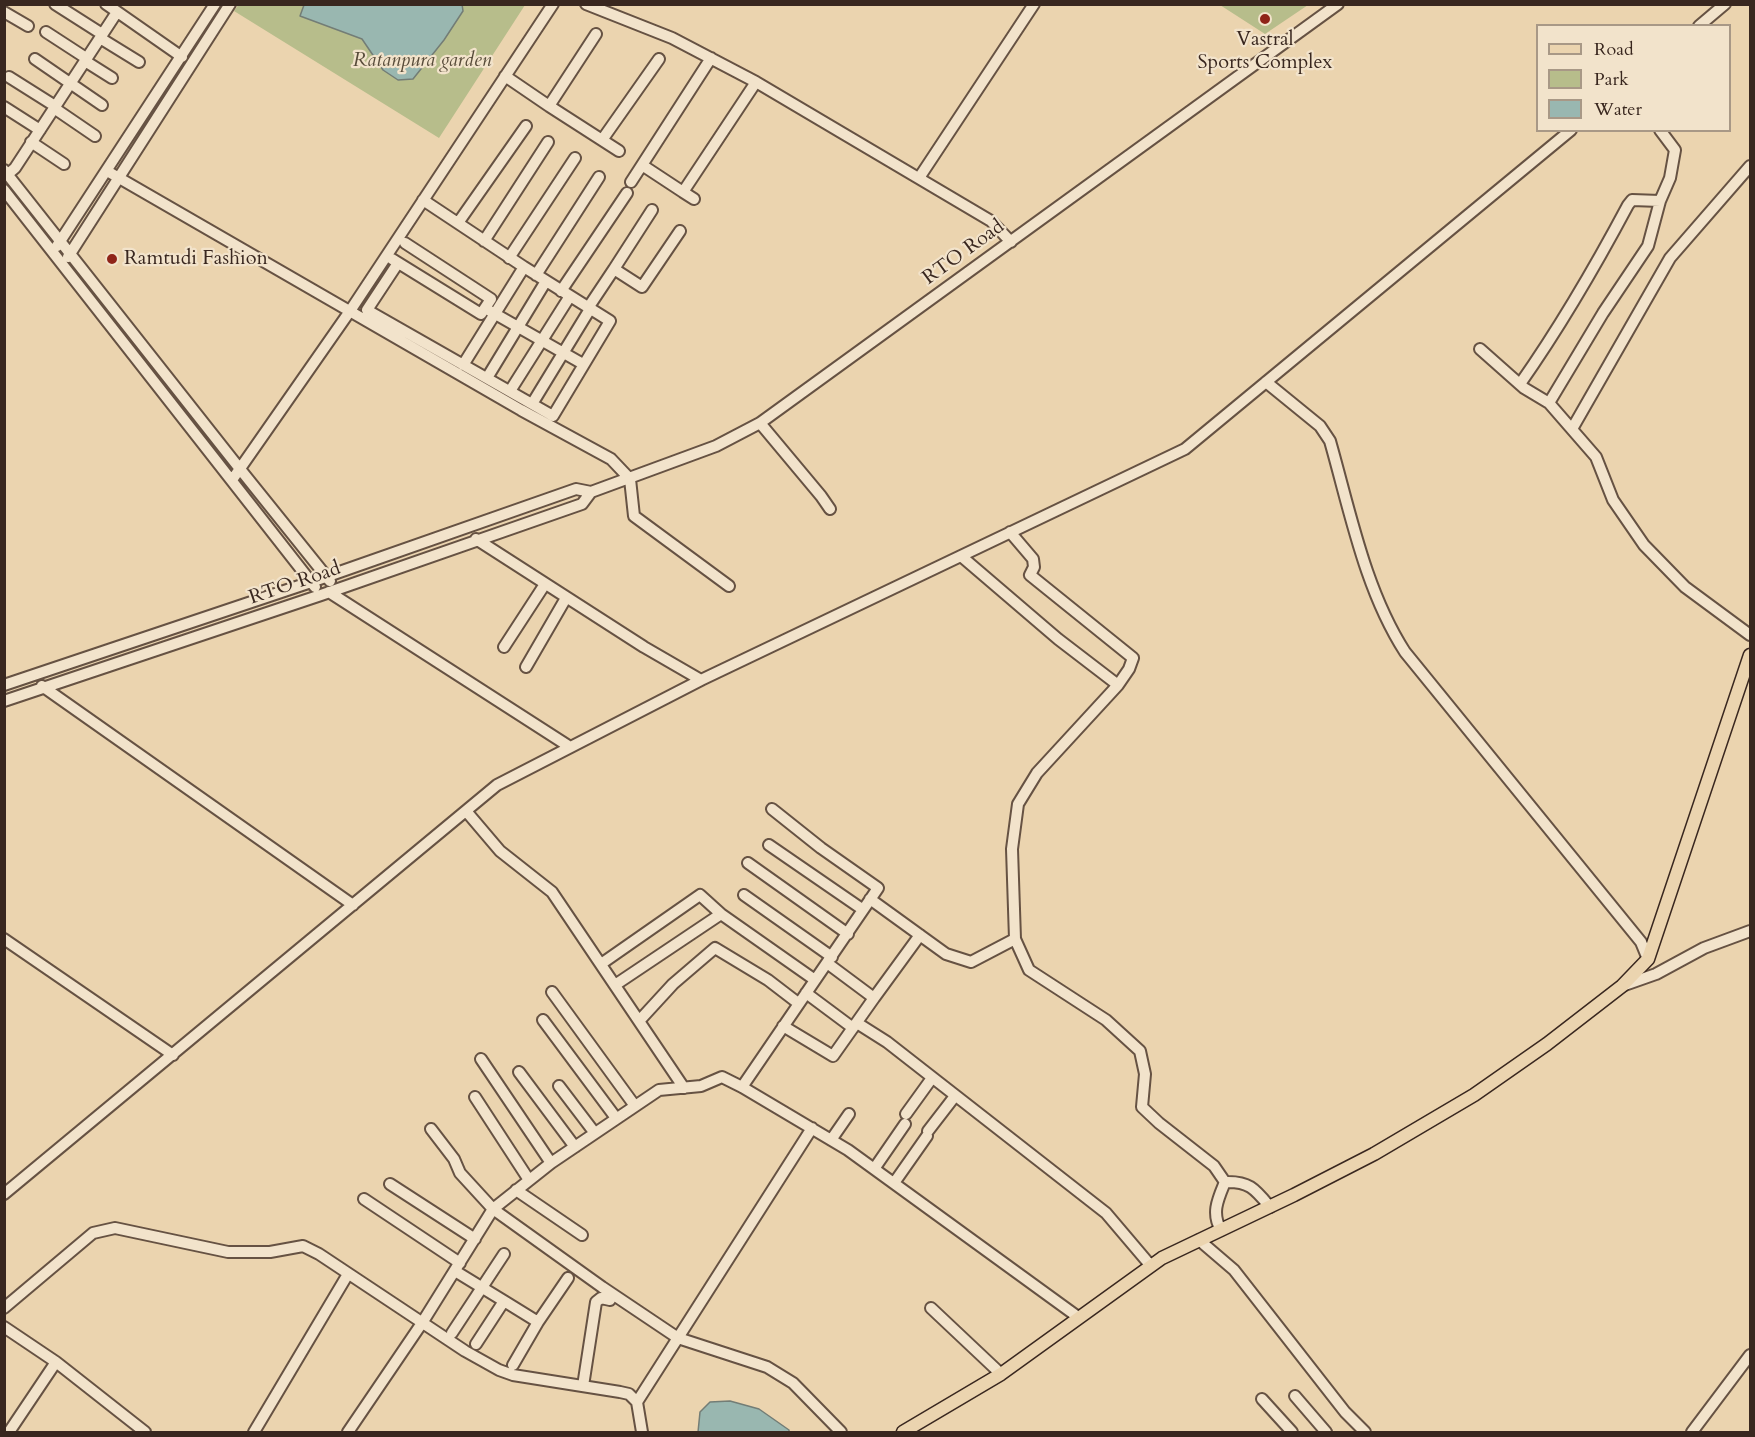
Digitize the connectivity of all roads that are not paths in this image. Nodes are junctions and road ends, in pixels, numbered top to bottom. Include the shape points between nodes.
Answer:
1 (55, 4) edge
2 (106, 4) edge
3 (215, 4) edge
4 (230, 4) edge
5 (553, 4) edge
6 (586, 4) edge
7 (1034, 4) edge
8 (1338, 4) edge
9 (1723, 5) edge
10 (4, 12) edge
11 (117, 12) junction
12 (1702, 24) edge
13 (28, 26) dead end
14 (46, 32) dead end
15 (596, 34) dead end
16 (101, 36) junction
17 (182, 57) junction
18 (711, 58) junction
19 (35, 59) dead end
20 (86, 59) junction
21 (659, 59) dead end
22 (139, 62) dead end
23 (505, 76) junction
24 (9, 77) dead end
25 (112, 78) dead end
26 (756, 82) junction
27 (70, 83) junction
28 (102, 105) dead end
29 (549, 106) junction
30 (4, 107) edge
31 (54, 107) junction
32 (526, 126) dead end
33 (40, 129) junction
34 (1569, 132) edge
35 (1662, 132) edge
36 (95, 136) dead end
37 (602, 140) junction
38 (31, 142) junction
39 (548, 142) dead end
40 (619, 151) dead end
41 (575, 158) dead end
42 (64, 164) dead end
43 (642, 165) junction
44 (1750, 165) edge
45 (107, 171) junction
46 (6, 172) edge
47 (599, 177) dead end
48 (119, 178) junction
49 (918, 178) junction
50 (631, 182) dead end
51 (4, 190) edge
52 (683, 192) junction
53 (627, 193) dead end
54 (694, 199) dead end
55 (423, 200) junction
56 (1660, 201) junction
57 (652, 210) dead end
58 (458, 223) junction
59 (680, 231) dead end
60 (61, 241) junction
61 (484, 241) junction
62 (1011, 242) junction
63 (405, 243) dead end
64 (54, 252) junction
65 (70, 254) junction
66 (386, 256) junction
67 (509, 258) junction
68 (398, 263) junction
69 (63, 264) junction
70 (524, 267) junction
71 (614, 269) junction
72 (536, 275) junction
73 (546, 281) junction
74 (566, 294) junction
75 (589, 308) junction
76 (350, 311) junction
77 (490, 311) junction
78 (518, 327) junction
79 (542, 341) junction
80 (1480, 349) dead end
81 (563, 353) junction
82 (583, 364) junction
83 (463, 365) junction
84 (487, 378) junction
85 (1266, 382) junction
86 (1520, 384) junction
87 (510, 392) junction
88 (1549, 403) junction
89 (532, 404) junction
90 (760, 423) junction
91 (1572, 429) junction
92 (240, 469) junction
93 (630, 479) junction
94 (232, 480) junction
95 (591, 492) junction
96 (830, 509) dead end
97 (1010, 532) junction
98 (476, 539) junction
99 (408, 548) junction
100 (961, 555) junction
101 (412, 562) junction
102 (327, 577) junction
103 (311, 582) junction
104 (545, 584) junction
105 (729, 586) dead end
106 (329, 592) junction
107 (566, 598) junction
108 (1750, 635) edge
109 (504, 647) dead end
110 (1750, 655) edge
111 (526, 667) dead end
112 (30, 677) junction
113 (701, 680) junction
114 (5, 684) edge
115 (1118, 685) junction
116 (45, 688) junction
117 (17, 697) junction
118 (4, 701) edge
119 (570, 747) junction
120 (772, 809) dead end
121 (466, 811) junction
122 (769, 845) dead end
123 (748, 863) dead end
124 (744, 894) dead end
125 (870, 899) junction
126 (353, 905) junction
127 (862, 909) junction
128 (721, 914) junction
129 (1750, 931) edge
130 (848, 934) junction
131 (920, 935) junction
132 (4, 939) edge
133 (1015, 939) junction
134 (1648, 958) junction
135 (829, 960) junction
136 (601, 964) junction
137 (815, 980) junction
138 (615, 985) junction
139 (1622, 987) junction
140 (552, 992) dead end
141 (806, 993) junction
142 (874, 998) junction
143 (798, 1003) junction
144 (543, 1020) dead end
145 (639, 1021) junction
146 (783, 1026) junction
147 (855, 1026) junction
148 (173, 1055) junction
149 (481, 1059) dead end
150 (519, 1072) dead end
151 (932, 1078) junction
152 (560, 1086) dead end
153 (742, 1087) junction
154 (684, 1088) junction
155 (955, 1096) junction
156 (475, 1097) dead end
157 (635, 1106) junction
158 (849, 1114) dead end
159 (616, 1118) junction
160 (812, 1128) junction
161 (431, 1129) dead end
162 (594, 1132) junction
163 (831, 1140) junction
164 (574, 1147) junction
165 (551, 1163) junction
166 (874, 1169) junction
167 (529, 1180) junction
168 (1225, 1182) junction
169 (894, 1183) junction
170 (390, 1184) dead end
171 (516, 1190) junction
172 (4, 1194) edge
173 (364, 1199) dead end
174 (1270, 1207) junction
175 (493, 1209) junction
176 (1221, 1230) junction
177 (582, 1235) dead end
178 (475, 1239) junction
179 (1199, 1240) junction
180 (504, 1254) dead end
181 (1151, 1266) junction
182 (458, 1267) junction
183 (348, 1274) junction
184 (568, 1278) dead end
185 (482, 1287) junction
186 (610, 1300) dead end
187 (504, 1301) junction
188 (4, 1308) edge
189 (931, 1308) dead end
190 (1078, 1317) junction
191 (422, 1323) junction
192 (538, 1323) junction
193 (4, 1327) edge
194 (452, 1333) dead end
195 (678, 1338) junction
196 (476, 1344) dead end
197 (1750, 1355) edge
198 (56, 1362) junction
199 (513, 1365) dead end
200 (1001, 1374) junction
201 (583, 1386) junction
202 (1295, 1396) dead end
203 (1262, 1399) dead end
204 (638, 1402) junction
205 (9, 1432) edge
206 (145, 1432) edge
207 (254, 1432) edge
208 (348, 1432) edge
209 (642, 1432) edge
210 (841, 1432) edge
211 (903, 1432) edge
212 (1292, 1432) edge
213 (1326, 1432) edge
214 (1363, 1432) edge
215 (1692, 1432) edge

1 - 16 street
2 - 11 street
3 - 17 street
4 - 48 street
5 - 23 street
6 - 18 street
7 - 49 street
8 - 62 street, RTO Road
9 - 12 street
10 - 13 street
11 - 16 street
11 - 17 street
14 - 20 street
15 - 29 street
16 - 20 street
16 - 22 street
17 - 45 street
18 - 26 street
18 - 43 street
19 - 27 street
20 - 25 street
20 - 27 street
21 - 37 street
23 - 29 street
23 - 55 street
24 - 31 street
26 - 49 street
26 - 52 street
27 - 28 street
27 - 31 street
29 - 37 street
30 - 33 street
31 - 33 street
31 - 36 street
32 - 58 street
33 - 38 street
34 - 85 street
35 - 56 street via 1676,150
37 - 40 street
38 - 42 street
38 - 46 street
39 - 61 street
41 - 67 street
43 - 50 street
43 - 52 street
44 - 91 street via 1670,258
45 - 48 street
45 - 60 street
46 - 60 street
47 - 72 street
48 - 65 street
48 - 76 street
49 - 62 street via 991,221
51 - 64 street
52 - 54 street
53 - 74 street
55 - 58 street
55 - 66 street
56 - 86 street via 1632,200 1628,205 1553,337
56 - 88 street via 1647,246
57 - 71 street
58 - 61 street
59 - 71 street via 642,287
60 - 64 street
60 - 65 street
61 - 67 street
62 - 90 street, RTO Road
63 - 77 street via 490,299
64 - 69 street
65 - 69 street
65 - 92 street
66 - 68 street
66 - 76 street
67 - 70 street
68 - 77 street via 481,314
68 - 83 street via 367,310
69 - 94 street
70 - 72 street
70 - 77 street
71 - 75 street
72 - 73 street
73 - 74 street
73 - 78 street
74 - 75 street
74 - 79 street
75 - 81 street
75 - 82 street via 610,321
76 - 92 street
76 - 93 street via 611,459
77 - 78 street
77 - 83 street
78 - 79 street
78 - 84 street
79 - 81 street
79 - 87 street
80 - 86 street
81 - 82 street
81 - 89 street
82 - 89 street via 553,416
83 - 84 street
84 - 87 street
85 - 97 street via 1185,449
85 - 134 street via 1320,426 1330,441 1366,566 1391,630 1405,652 1641,942
86 - 88 street
87 - 89 street
88 - 91 street
90 - 93 street, RTO Road via 716,446
90 - 96 street
91 - 108 street via 1596,457 1613,500 1644,544 1684,587
92 - 94 street
92 - 102 street
93 - 95 street, RTO Road
93 - 105 street via 634,516
94 - 103 street
95 - 98 street, RTO Road via 582,504
95 - 99 street, RTO Road via 576,489
97 - 100 street
97 - 115 street via 1033,559 1030,575 1132,658
98 - 101 street, RTO Road
98 - 104 street
99 - 101 street
99 - 102 street, RTO Road
100 - 113 street
100 - 115 street
101 - 106 street, RTO Road
102 - 103 street, RTO Road
102 - 106 street
103 - 106 street
103 - 112 street, RTO Road
104 - 107 street
104 - 109 street
106 - 116 street, RTO Road
106 - 119 street
107 - 111 street
107 - 113 street
110 - 134 main road
112 - 114 street, RTO Road
112 - 116 street
113 - 119 street
114 - 117 street
115 - 133 street via 1036,773 1018,804 1012,849
116 - 117 street, RTO Road
116 - 126 street
117 - 118 street, RTO Road
119 - 121 street via 497,785
120 - 125 street via 878,888
121 - 126 street
121 - 136 street via 500,850 552,892
122 - 127 street
123 - 130 street
124 - 135 street
125 - 127 street
125 - 131 street
126 - 148 street
127 - 130 street
128 - 136 street via 700,895
128 - 137 street
128 - 138 street
129 - 139 street
130 - 135 street
131 - 133 street via 946,954 971,962
131 - 142 street
132 - 148 street
133 - 168 street via 1029,970 1106,1020 1140,1051 1145,1074 1142,1107 1214,1166
134 - 139 main road
135 - 137 street
135 - 142 street
136 - 138 street
137 - 141 street
138 - 145 street
139 - 174 main road via 1474,1095 1374,1154
140 - 157 street
141 - 143 street
141 - 147 street
142 - 147 street
143 - 145 street via 715,948 673,984
143 - 146 street
144 - 159 street
145 - 154 street
146 - 147 street via 833,1056
146 - 153 street
147 - 151 street via 887,1042
148 - 172 street
149 - 165 street
150 - 164 street
151 - 155 street
151 - 166 street
152 - 162 street
153 - 154 street via 722,1077
153 - 160 street
154 - 157 street via 658,1090
155 - 169 street
155 - 181 street via 1106,1213
156 - 167 street
157 - 159 street
158 - 163 street
159 - 162 street
160 - 163 street
160 - 195 street
161 - 175 street via 460,1173
162 - 164 street
163 - 166 street
164 - 165 street
165 - 167 street
166 - 169 street
167 - 171 street
168 - 174 street via 1240,1181 1257,1191
168 - 176 street via 1216,1204 1216,1221
169 - 190 street
170 - 178 street
171 - 175 street
171 - 177 street
173 - 182 street
174 - 176 main road
175 - 178 street
175 - 195 street
176 - 179 main road
178 - 182 street
179 - 181 main road
179 - 214 street via 1234,1270
180 - 185 street
181 - 190 main road
182 - 185 street
182 - 191 street
183 - 188 street via 303,1246 270,1252 228,1252 115,1228 93,1233
183 - 191 street
183 - 207 street
184 - 192 street
185 - 187 street
185 - 194 street
186 - 201 street via 601,1298 596,1302
187 - 192 street
187 - 196 street
189 - 200 street
190 - 200 main road
191 - 201 street via 498,1370
191 - 208 street
192 - 199 street
193 - 198 street
195 - 204 street
195 - 210 street via 767,1367 793,1383
197 - 215 street
198 - 205 street
198 - 206 street
200 - 211 main road
201 - 204 street via 628,1394
202 - 213 street
203 - 212 street
204 - 209 street

